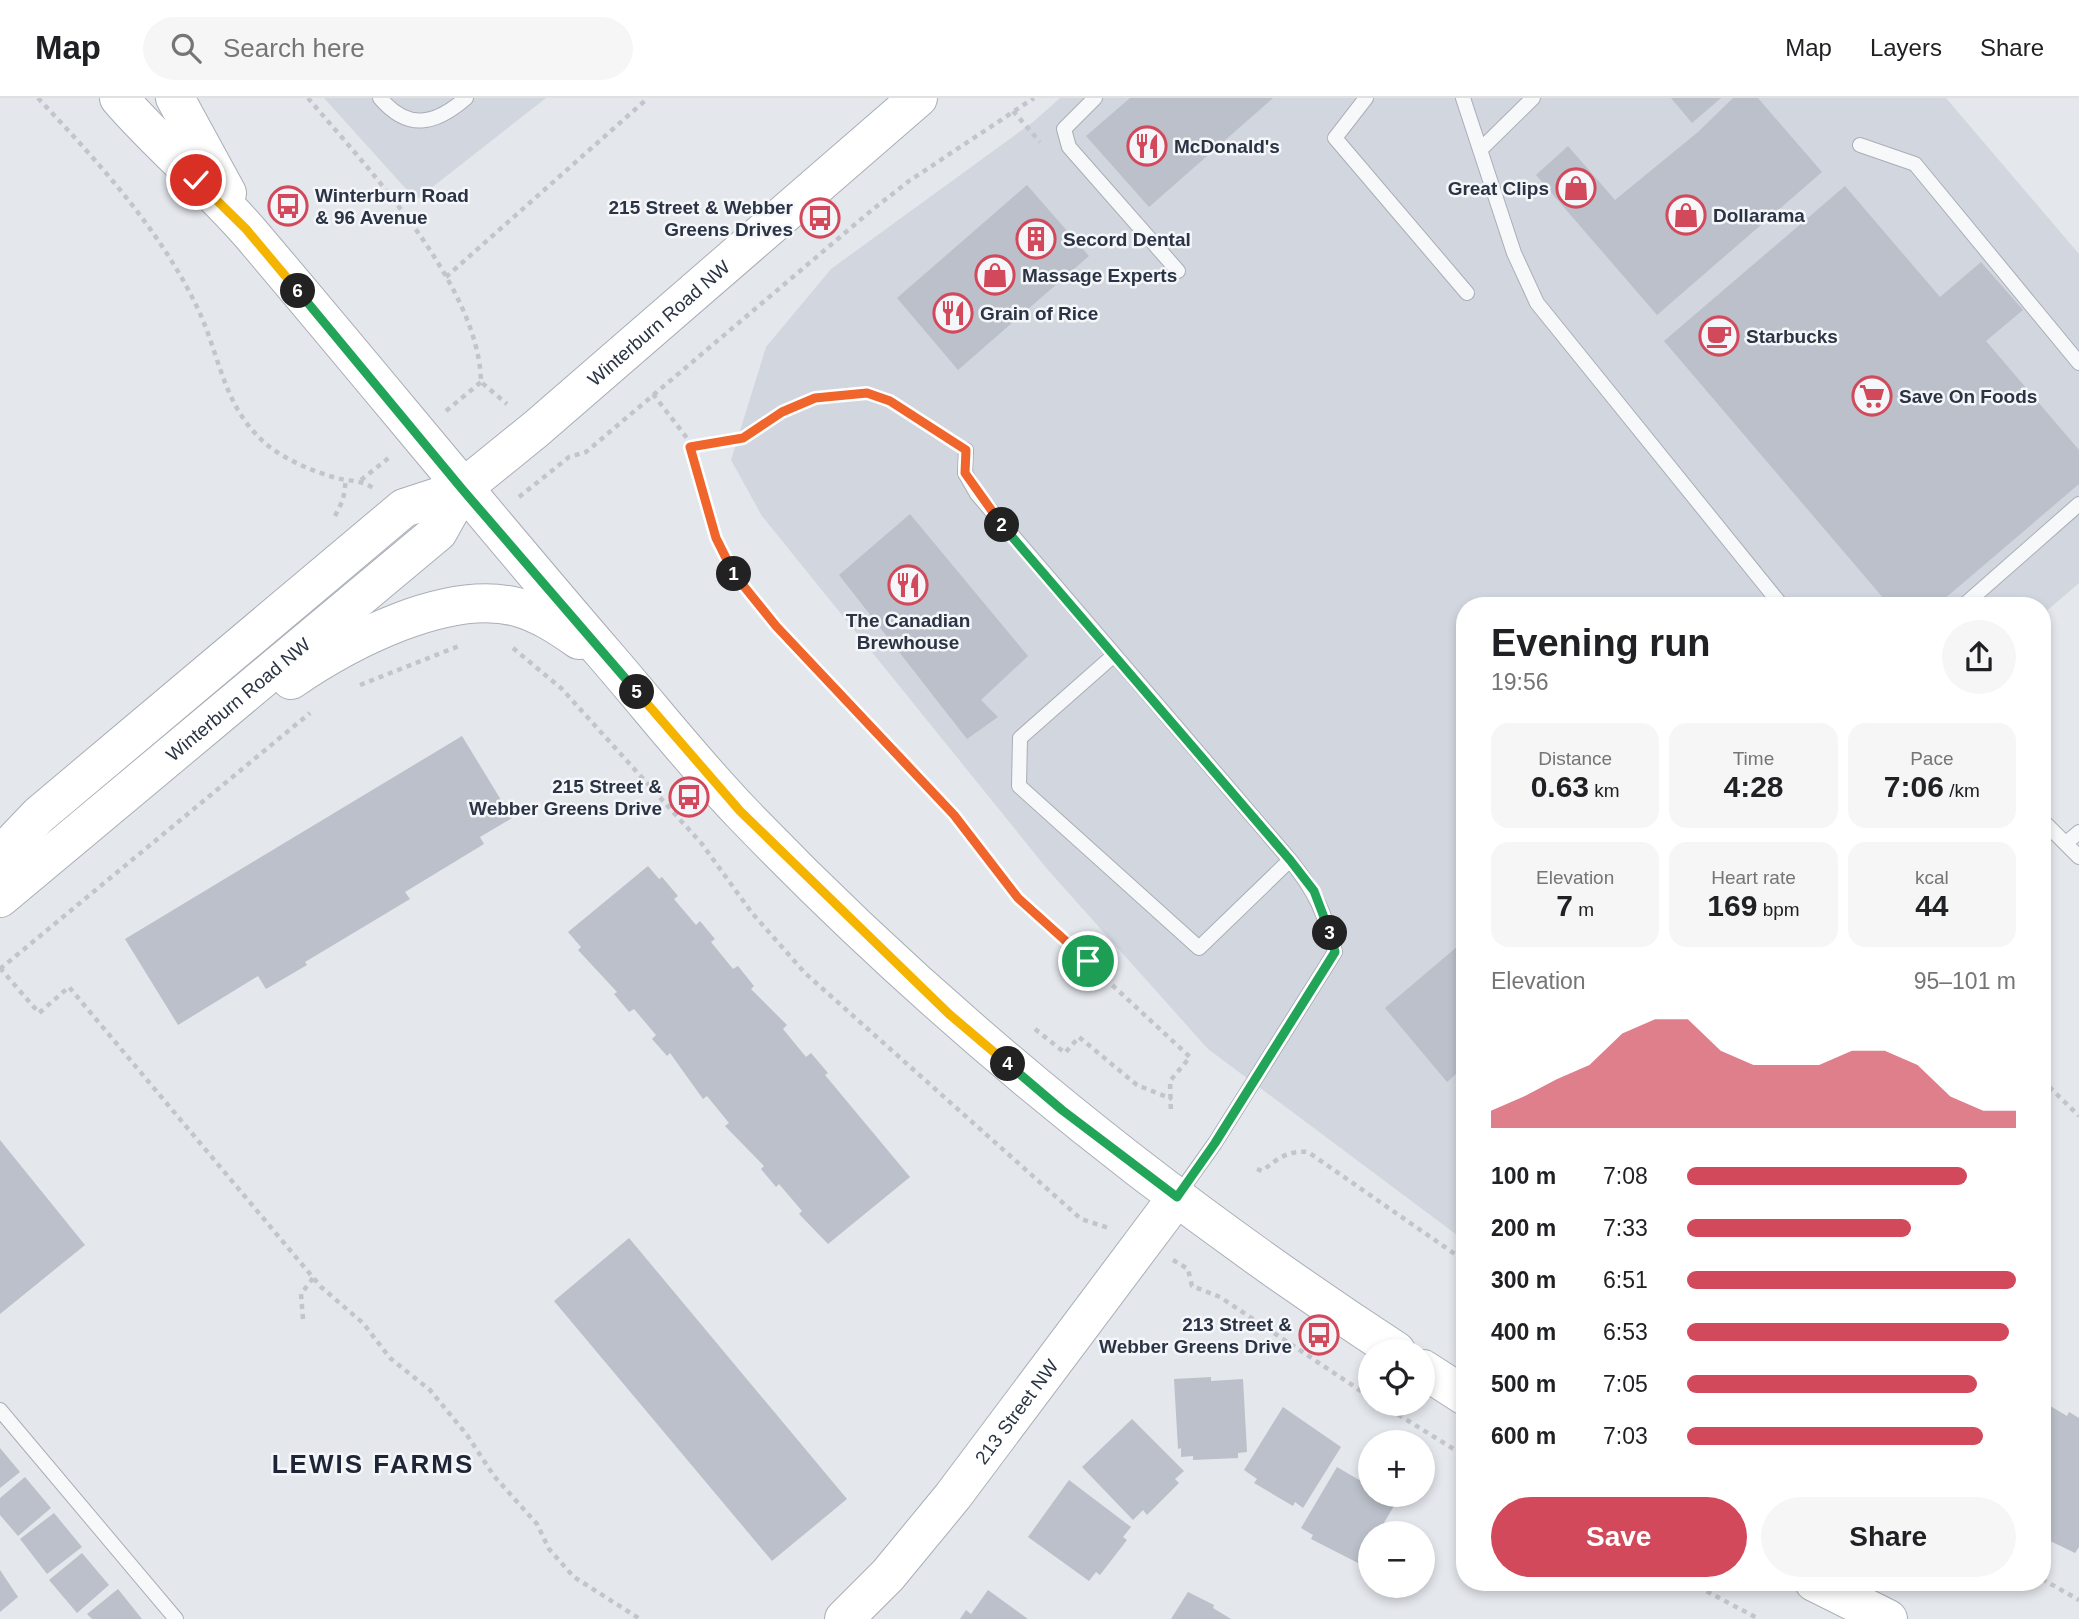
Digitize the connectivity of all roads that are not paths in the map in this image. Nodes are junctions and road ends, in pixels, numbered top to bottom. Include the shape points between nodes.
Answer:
1 (119, 98) edge
2 (175, 98) edge
3 (380, 98) edge
4 (466, 98) edge
5 (918, 98) edge
6 (1095, 98) edge
7 (1366, 98) edge
8 (1463, 98) edge
9 (1533, 98) edge
10 (1860, 145) dead end
11 (1480, 150) junction
12 (246, 229) junction
13 (1178, 271) dead end
14 (1467, 293) dead end
15 (2079, 363) edge
16 (966, 450) road end
17 (462, 489) junction
18 (2079, 505) edge
19 (1775, 597) edge
20 (1972, 597) edge
21 (1113, 656) junction
22 (612, 663) junction
23 (181, 746) junction
24 (2051, 829) edge
25 (2079, 832) edge
26 (2066, 844) junction
27 (0, 856) edge
28 (2079, 857) edge
29 (1290, 860) junction
30 (0, 898) edge
31 (1177, 1197) junction
32 (1379, 1339) edge
33 (1435, 1377) edge
34 (1456, 1390) edge
35 (0, 1410) edge
36 (1832, 1591) edge
37 (176, 1619) edge
38 (844, 1619) edge
39 (1888, 1619) edge

1 - 12 main road
2 - 12 main road
3 - 4 lane via 408,121 427,121
5 - 17 main road, Winterburn Road NW
6 - 13 lane via 1065,129 1069,147
7 - 14 lane via 1335,138
8 - 11 lane
9 - 11 lane
10 - 15 lane via 1915,164
11 - 19 lane via 1514,253 1537,303
12 - 17 main road
16 - 21 lane via 965,473 977,494
17 - 22 main road
17 - 23 main road, Winterburn Road NW via 438,532
17 - 27 main road, Winterburn Road NW via 404,509 39,815
18 - 20 lane
21 - 29 lane
21 - 29 lane via 1020,738 1019,786 1199,948
22 - 23 main road via 550,619 517,607 492,603 448,608 373,633 324,657
22 - 31 main road via 740,811 949,1014 1062,1110
23 - 30 main road, Winterburn Road NW
24 - 26 lane
25 - 26 lane
26 - 28 lane
29 - 31 lane via 1314,891 1335,952
31 - 32 main road
31 - 38 main road, 213 Street NW via 953,1496 888,1575
33 - 34 main road
35 - 37 lane
36 - 39 main road

